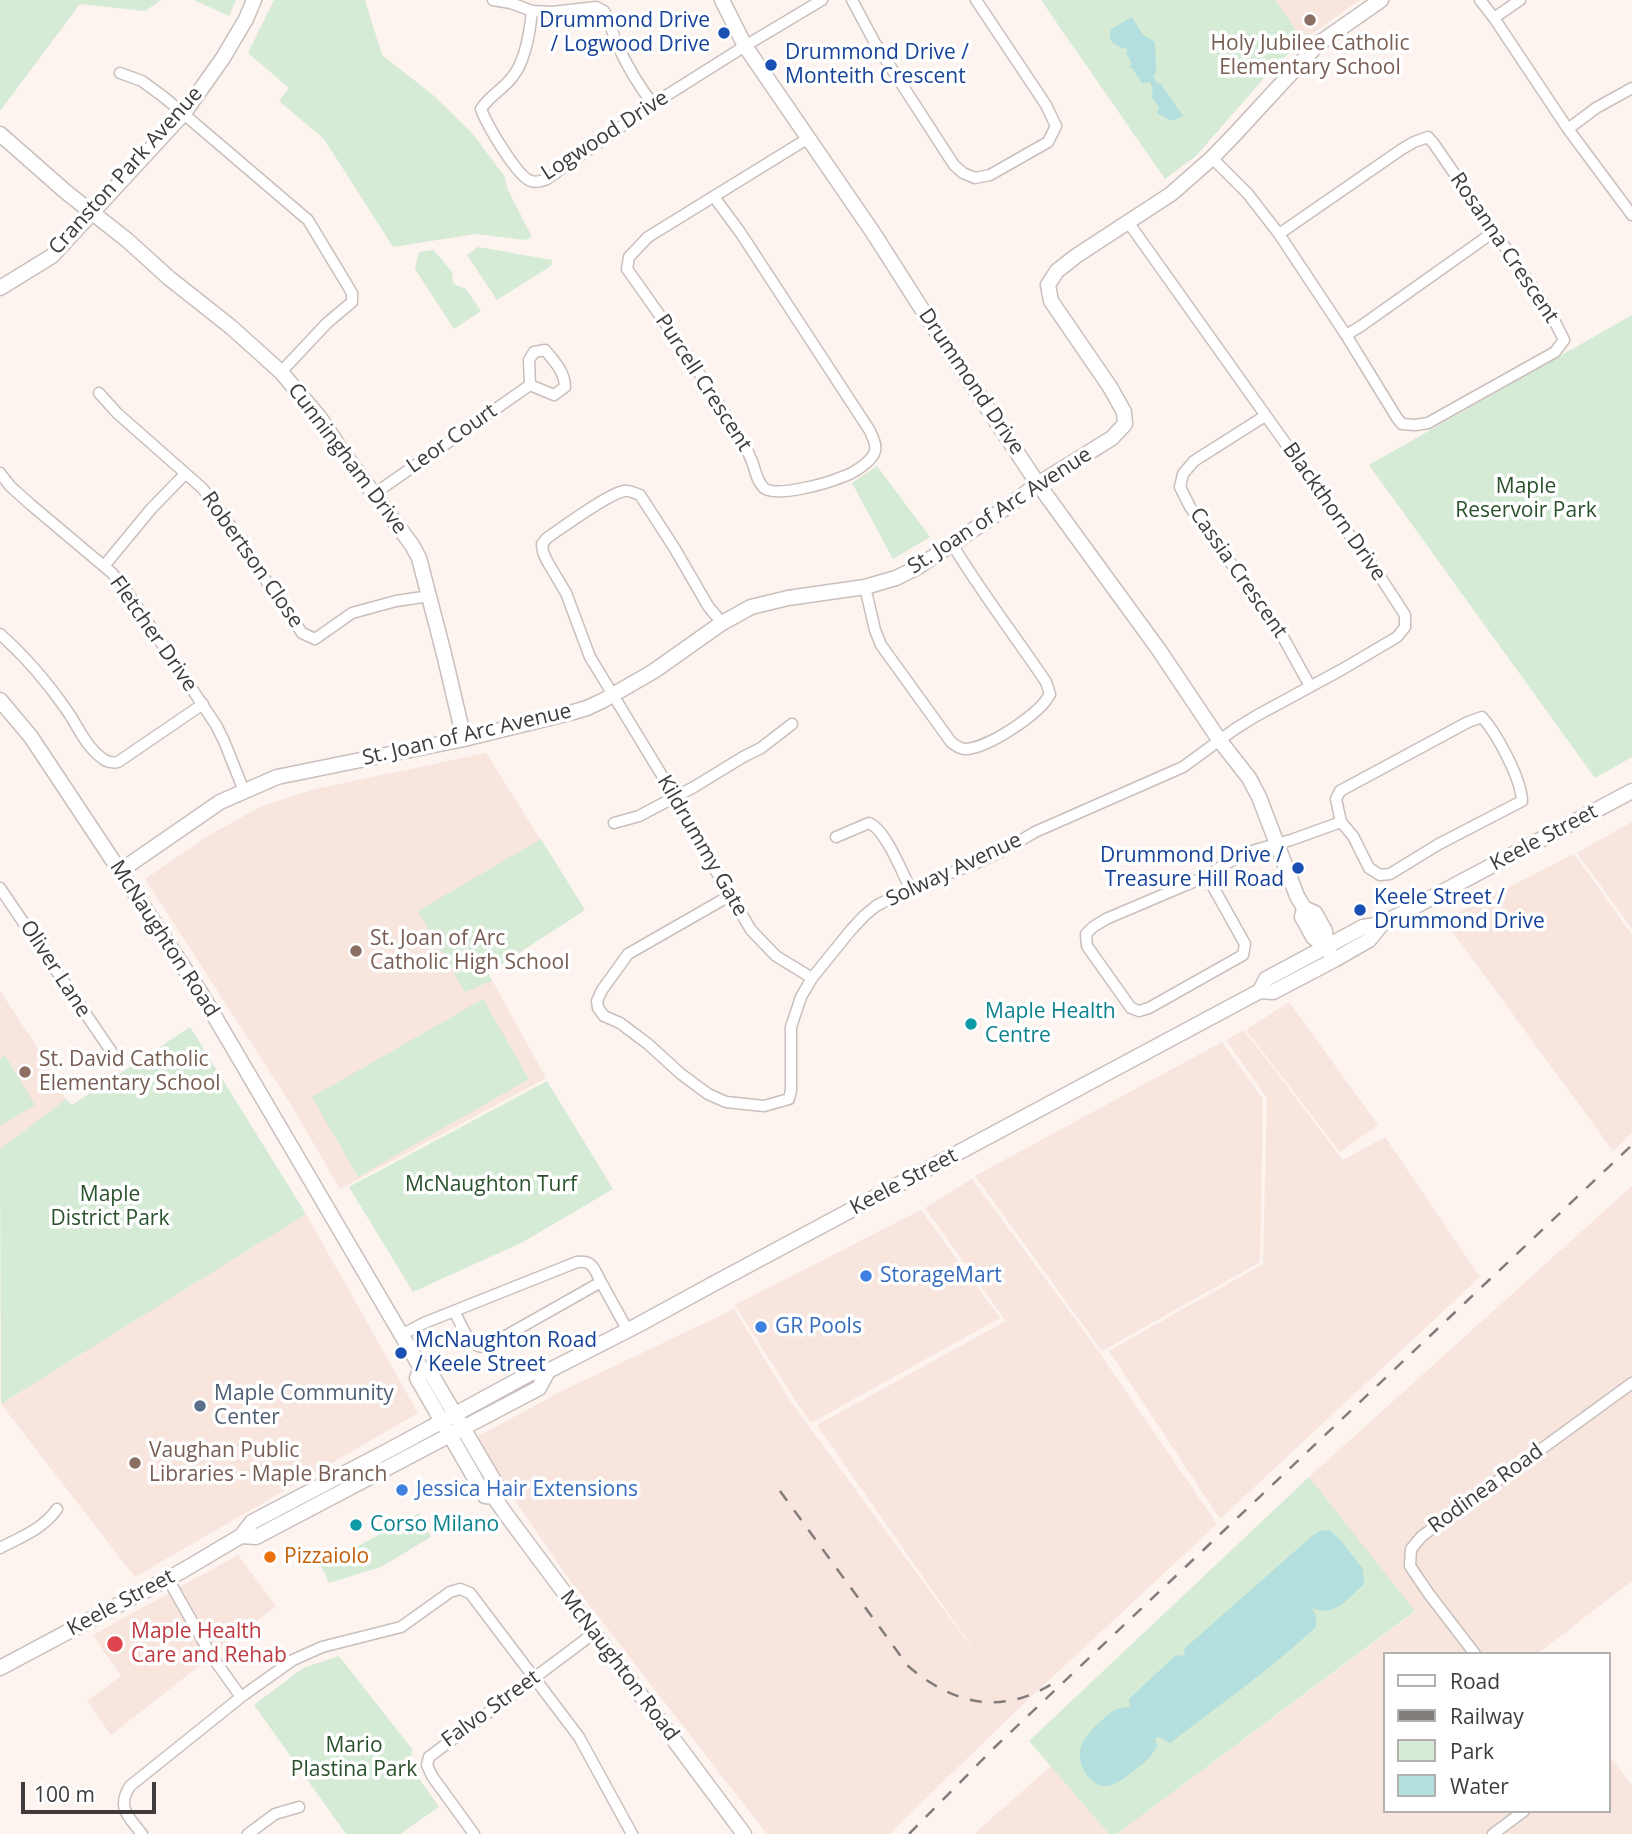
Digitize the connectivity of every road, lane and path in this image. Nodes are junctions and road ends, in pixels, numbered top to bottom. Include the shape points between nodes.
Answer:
1 (254, 0) edge
2 (494, 0) edge
3 (722, 0) edge
4 (822, 0) edge
5 (852, 0) edge
6 (976, 0) edge
7 (1381, 0) edge
8 (1480, 0) edge
9 (1520, 0) edge
10 (532, 11) junction
11 (1494, 18) junction
12 (745, 46) junction
13 (120, 73) dead end
14 (1632, 88) edge
15 (653, 104) junction
16 (184, 113) junction
17 (1568, 129) junction
18 (0, 134) edge
19 (807, 139) junction
20 (1212, 158) junction
21 (715, 197) junction
22 (93, 213) junction
23 (1632, 215) edge
24 (1128, 222) junction
25 (1495, 230) junction
26 (1279, 234) junction
27 (0, 288) edge
28 (1346, 335) junction
29 (281, 372) junction
30 (530, 385) dead end
31 (99, 393) dead end
32 (1265, 416) junction
33 (0, 473) edge
34 (185, 474) junction
35 (1038, 484) junction
36 (374, 494) junction
37 (952, 544) junction
38 (104, 566) junction
39 (865, 587) junction
40 (430, 596) junction
41 (722, 623) junction
42 (0, 634) edge
43 (1310, 686) junction
44 (612, 695) junction
45 (0, 700) edge
46 (203, 704) junction
47 (792, 724) dead end
48 (464, 739) junction
49 (1220, 741) junction
50 (244, 791) junction
51 (1632, 791) edge
52 (675, 797) junction
53 (1341, 822) junction
54 (614, 823) dead end
55 (836, 837) dead end
56 (1277, 844) junction
57 (120, 871) junction
58 (1207, 876) junction
59 (0, 888) edge
60 (910, 888) junction
61 (731, 895) junction
62 (1331, 954) junction
63 (812, 978) junction
64 (111, 1051) dead end
65 (601, 1282) junction
66 (454, 1311) junction
67 (628, 1331) junction
68 (401, 1335) junction
69 (548, 1371) junction
70 (1632, 1383) edge
71 (448, 1418) junction
72 (456, 1433) junction
73 (57, 1509) dead end
74 (241, 1536) junction
75 (0, 1548) edge
76 (167, 1578) junction
77 (594, 1633) junction
78 (1473, 1652) edge
79 (0, 1668) edge
80 (534, 1678) junction
81 (241, 1698) junction
82 (299, 1807) dead end
83 (1521, 1813) edge
84 (142, 1834) edge
85 (248, 1834) edge
86 (474, 1834) edge
87 (632, 1834) edge
88 (744, 1834) edge
89 (1493, 1834) edge

1 - 16 street, Cranston Park Avenue via 223,58
2 - 10 street
3 - 12 street, Drummond Drive
4 - 12 street, Logwood Drive
5 - 6 street via 954,165 975,178 1048,142 1056,126
7 - 20 street, St. Joan of Arc Avenue via 1318,44
8 - 11 street
9 - 11 street
10 - 15 street via 604,10 631,71
10 - 15 street, Logwood Drive via 527,44 515,75 481,108 529,181 547,179
11 - 17 street
12 - 15 street, Logwood Drive
12 - 19 street, Drummond Drive
13 - 16 street via 142,81
14 - 17 street
16 - 22 street, Cranston Park Avenue
16 - 29 street via 308,220 352,293 352,302
17 - 23 street
18 - 22 street, Cunningham Drive
19 - 21 street, Purcell Crescent
19 - 35 street, Drummond Drive
20 - 24 street, St. Joan of Arc Avenue via 1171,194
20 - 26 street, Rosanna Crescent
21 - 21 street, Purcell Crescent via 648,237 629,257 627,269 734,428 763,488 773,492 844,477 875,452 870,431
22 - 27 street, Cranston Park Avenue via 52,257
22 - 29 street, Cunningham Drive
24 - 32 street, Blackthorn Drive
24 - 35 street, St. Joan of Arc Avenue via 1057,271 1048,285 1051,301 1110,387 1124,412 1125,424 1112,439
25 - 26 street, Rosanna Crescent via 1428,138 1402,149
25 - 28 street
25 - 28 street, Rosanna Crescent via 1551,314 1563,340 1555,352 1428,423 1402,424
26 - 28 street, Rosanna Crescent
29 - 36 street, Cunningham Drive
30 - 36 street, Leor Court
31 - 34 street, Robertson Close
32 - 43 street, Cassia Crescent via 1194,461 1182,474 1180,487 1278,628
32 - 43 street, Blackthorn Drive via 1405,615 1405,627 1397,638
33 - 38 street, Fletcher Drive via 30,505
34 - 38 street
34 - 40 street, Robertson Close via 223,514 302,633 315,639 352,613
35 - 37 street, St. Joan of Arc Avenue
35 - 49 street, Drummond Drive
36 - 40 street, Cunningham Drive via 412,545
37 - 39 street, St. Joan of Arc Avenue via 896,578
37 - 39 street via 1050,694 1035,713 1008,732 967,749 951,742 881,645
38 - 46 street, Fletcher Drive via 138,607
39 - 41 street, St. Joan of Arc Avenue via 766,602
40 - 48 street, Cunningham Drive
41 - 44 street, St. Joan of Arc Avenue
41 - 44 street, Kildrummy Gate via 640,495 623,491 610,496 542,544 590,657
42 - 46 street via 47,683 93,751 111,763
43 - 49 street, Blackthorn Drive
44 - 48 street, St. Joan of Arc Avenue via 587,708
44 - 52 street, Kildrummy Gate
45 - 57 street, McNaughton Road via 31,737
46 - 50 street, Fletcher Drive via 225,741
47 - 52 street via 761,748
48 - 50 street, St. Joan of Arc Avenue via 278,777
49 - 56 street, Drummond Drive via 1249,778
49 - 60 street, Solway Avenue via 1183,767 972,865
50 - 57 street, St. Joan of Arc Avenue via 220,802
51 - 62 street, Keele Street via 1382,924 1363,928
52 - 54 street
52 - 61 street, Kildrummy Gate
53 - 53 street via 1369,868 1380,875 1390,874 1522,801 1521,788 1482,717 1340,791 1336,799
53 - 56 street
55 - 60 street via 869,823 876,825
56 - 58 street via 1255,850
56 - 62 street, Drummond Drive via 1297,896 1325,930
57 - 68 street, McNaughton Road via 202,995
58 - 58 street via 1106,919 1086,934 1087,946 1131,1008 1149,1008 1242,955 1245,944
59 - 64 street, Oliver Lane
60 - 63 street, Solway Avenue via 864,916
61 - 63 street, Kildrummy Gate via 764,945
61 - 63 street, Solway Avenue via 628,954 601,990 597,1001 600,1013 620,1023 708,1094 726,1102 764,1106 789,1099 791,1027
62 - 67 street, Keele Street via 1266,979 1260,991
65 - 66 street via 589,1262 577,1262
65 - 66 street via 486,1347 473,1343
65 - 67 street
66 - 68 street
67 - 69 street, Keele Street
68 - 71 street, McNaughton Road via 421,1368 417,1378
69 - 71 street, Keele Street via 531,1373
69 - 72 street, Keele Street via 539,1388
70 - 78 street, Rodinea Road via 1422,1536 1411,1549 1410,1566
71 - 72 street, McNaughton Road
71 - 74 street, Keele Street via 251,1522
72 - 74 street, Keele Street via 256,1537
72 - 77 street, McNaughton Road via 485,1496 494,1497
73 - 75 street via 42,1525
74 - 76 street, Keele Street
76 - 79 street, Keele Street
76 - 81 street
77 - 80 street, Falvo Street
77 - 88 street, McNaughton Road
80 - 81 street via 470,1593 460,1589 401,1627 322,1647 293,1660
80 - 86 street, Falvo Street via 429,1757 432,1776
80 - 87 street via 579,1737
81 - 84 street via 130,1786 124,1807
82 - 85 street via 275,1814
83 - 89 street

